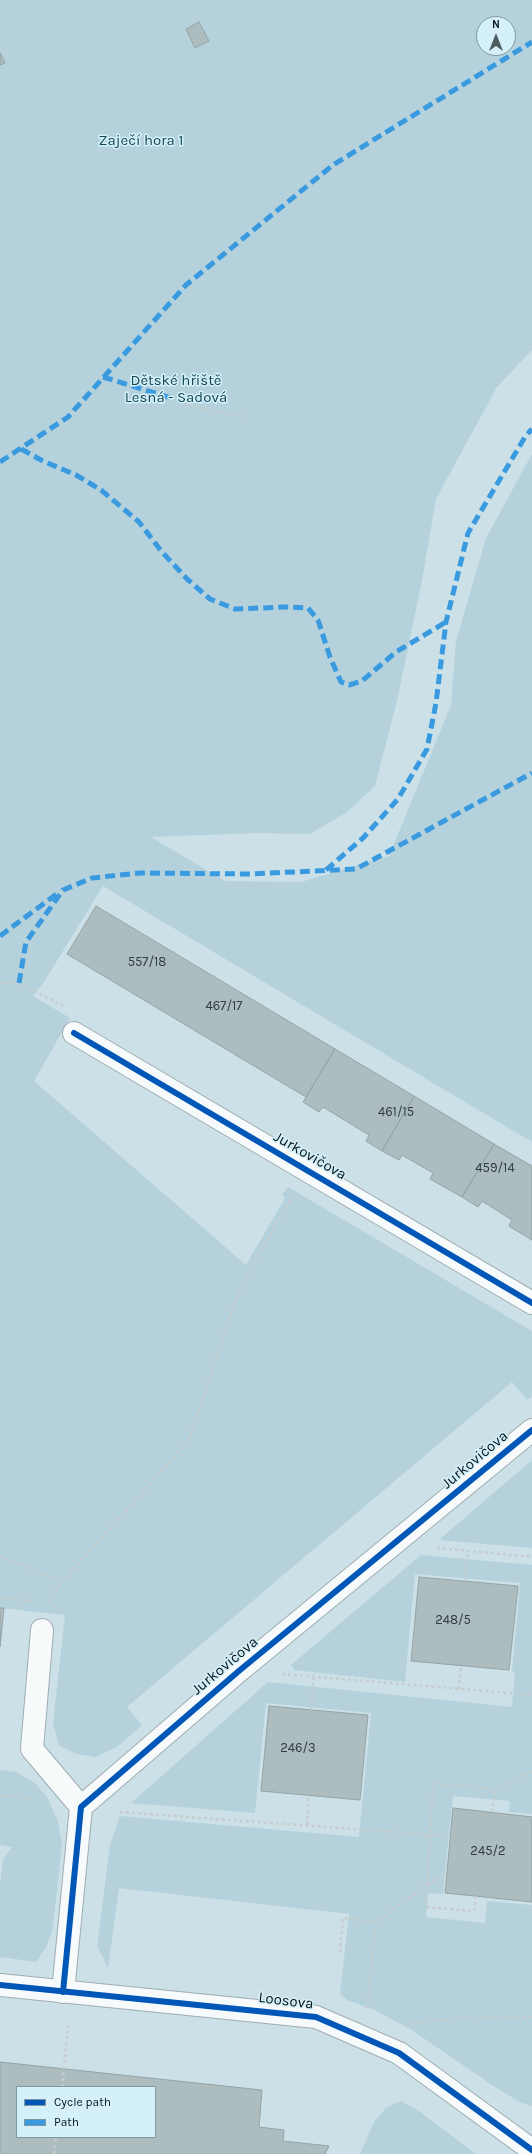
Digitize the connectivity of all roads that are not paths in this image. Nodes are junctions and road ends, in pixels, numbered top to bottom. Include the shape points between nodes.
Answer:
1 (74, 1033) dead end
2 (532, 1303) edge
3 (532, 1430) edge
4 (42, 1630) dead end
5 (81, 1807) junction
6 (0, 1985) edge
7 (63, 1992) junction
8 (532, 2150) edge

1 - 2 street, Jurkovičova
3 - 5 street, Jurkovičova via 240,1670
4 - 5 street via 32,1749
5 - 7 street
6 - 7 street, Loosova
7 - 8 street, Loosova via 316,2016 399,2053

